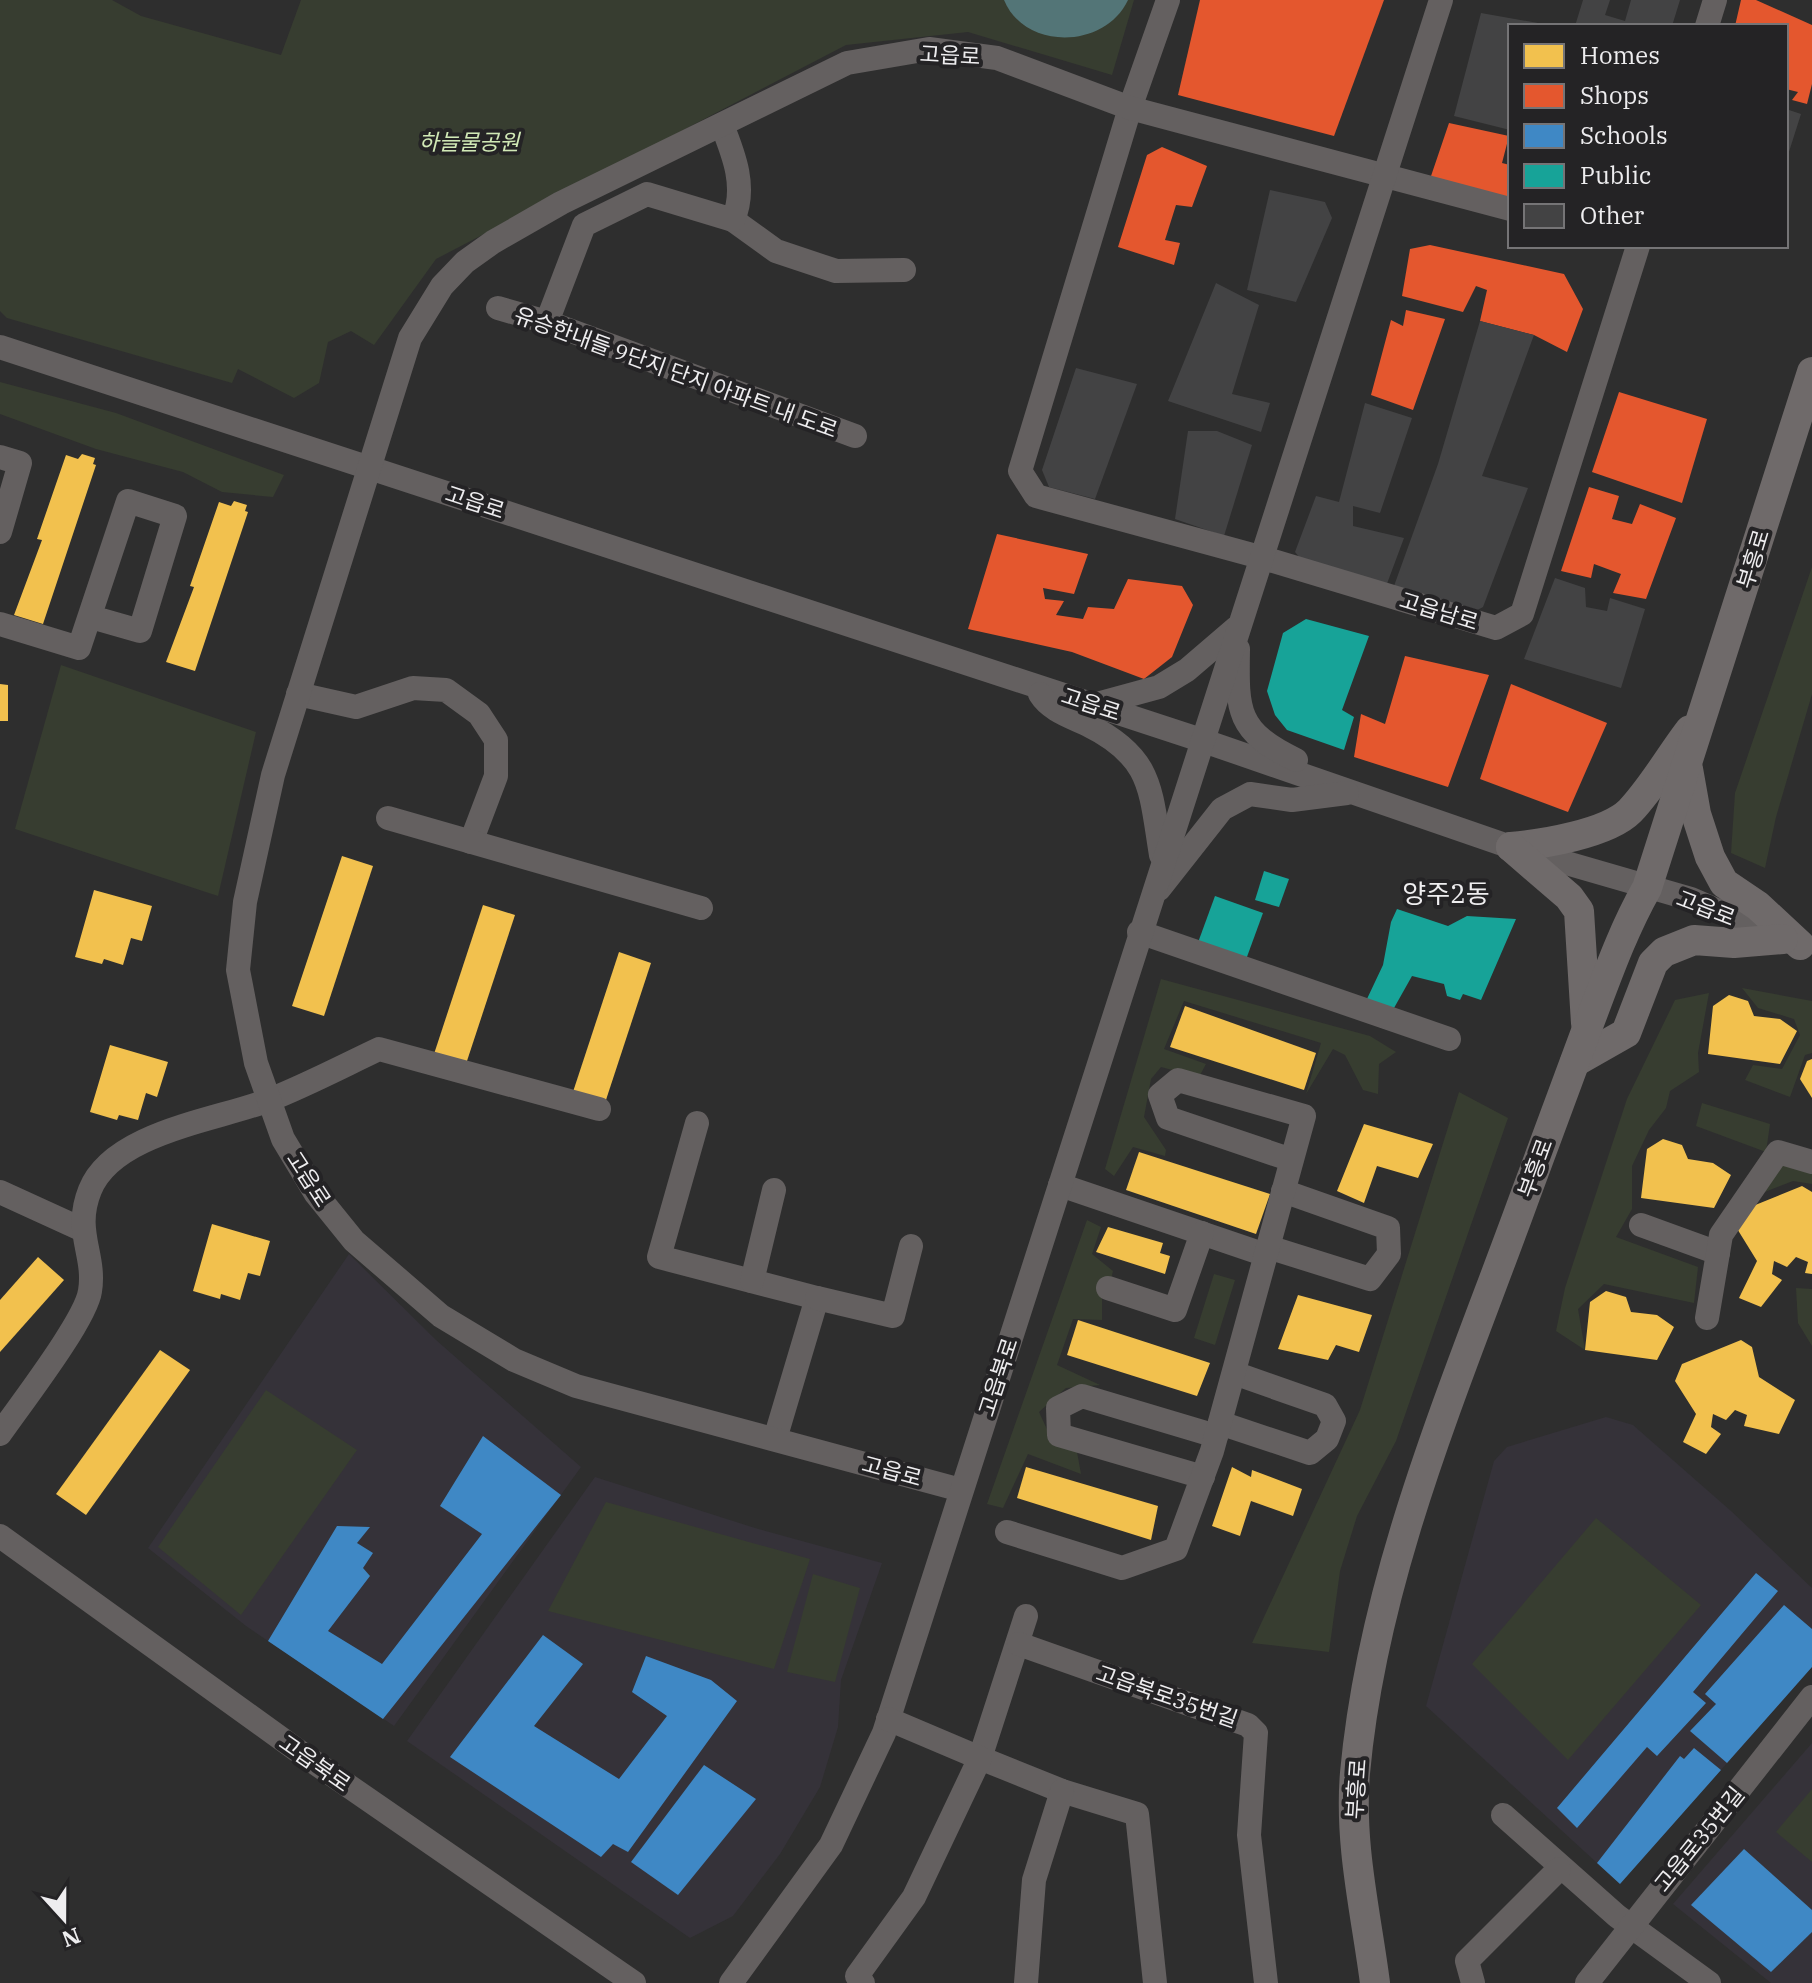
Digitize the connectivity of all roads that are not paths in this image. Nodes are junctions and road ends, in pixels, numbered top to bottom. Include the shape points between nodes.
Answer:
1 (1168, 0) edge
2 (1441, 0) edge
3 (1715, 0) edge
4 (1708, 24) edge
5 (1130, 108) junction
6 (722, 125) junction
7 (1383, 177) junction
8 (1508, 208) edge
9 (733, 220) junction
10 (1637, 248) edge
11 (904, 270) dead end
12 (498, 308) dead end
13 (548, 318) junction
14 (0, 347) edge
15 (1812, 372) edge
16 (855, 436) dead end
17 (0, 457) edge
18 (367, 467) junction
19 (0, 532) edge
20 (1260, 557) junction
21 (91, 617) junction
22 (0, 624) edge
23 (1238, 626) junction
24 (1034, 686) junction
25 (298, 694) junction
26 (1093, 705) junction
27 (1707, 706) junction
28 (1201, 740) junction
29 (1687, 764) junction
30 (1364, 796) junction
31 (388, 818) dead end
32 (471, 842) junction
33 (1511, 847) junction
34 (1162, 861) junction
35 (1647, 888) junction
36 (1148, 904) junction
37 (701, 908) dead end
38 (1139, 932) junction
39 (1798, 944) edge
40 (1586, 1031) junction
41 (1449, 1039) dead end
42 (1575, 1062) junction
43 (267, 1101) junction
44 (599, 1109) dead end
45 (697, 1123) dead end
46 (1292, 1160) junction
47 (1812, 1162) edge
48 (1060, 1185) junction
49 (774, 1190) dead end
50 (1283, 1191) junction
51 (0, 1192) edge
52 (1641, 1225) dead end
53 (81, 1229) junction
54 (1202, 1233) junction
55 (911, 1246) dead end
56 (1267, 1251) junction
57 (1718, 1253) junction
58 (752, 1281) junction
59 (1108, 1288) dead end
60 (817, 1298) junction
61 (1707, 1318) dead end
62 (1234, 1373) junction
63 (1218, 1429) junction
64 (0, 1434) edge
65 (775, 1439) junction
66 (1203, 1477) junction
67 (961, 1490) junction
68 (1007, 1532) dead end
69 (0, 1536) edge
70 (1026, 1616) dead end
71 (1019, 1644) junction
72 (1812, 1697) edge
73 (888, 1719) junction
74 (980, 1758) junction
75 (1062, 1791) junction
76 (1503, 1815) dead end
77 (1559, 1869) junction
78 (1631, 1925) junction
79 (1373, 1969) edge
80 (1696, 1980) edge
81 (634, 1983) edge
82 (731, 1983) edge
83 (863, 1983) edge
84 (1026, 1983) edge
85 (1155, 1983) edge
86 (1266, 1983) edge
87 (1359, 1983) edge
88 (1473, 1983) edge
89 (1587, 1983) edge

1 - 5 street
2 - 7 street
3 - 4 street
5 - 6 street, 고읍로 via 997,58 929,49 847,63
5 - 7 street
5 - 20 street, 고읍남로 via 1020,471 1036,496
6 - 9 street via 737,163 739,208
6 - 18 street, 고읍로 via 561,203 465,262 442,286 410,338
7 - 8 street
7 - 20 street
9 - 11 street, 유승한내들 9단지 단지 아파트 내 도로 via 776,251 836,271
9 - 13 street, 유승한내들 9단지 단지 아파트 내 도로 via 647,194 584,225
10 - 20 street, 고읍남로 via 1522,614 1496,628
12 - 13 street, 유승한내들 9단지 단지 아파트 내 도로
13 - 16 street, 유승한내들 9단지 단지 아파트 내 도로
14 - 18 street, 고읍로
15 - 27 main road, 부흥로
17 - 19 street via 20,463
18 - 24 street, 고읍로
18 - 25 street, 고읍로
20 - 23 street
21 - 21 street via 128,501 175,516 140,631
21 - 22 street via 79,648
23 - 26 street via 1159,687
23 - 28 street
23 - 30 street via 1237,696 1246,724 1271,748
24 - 26 street, 고읍로
24 - 34 street via 1047,705 1111,736 1136,758 1150,789
25 - 32 street via 356,707 413,688 446,690 479,714 496,740 496,776
25 - 43 street, 고읍로 via 273,775 245,902 238,970
26 - 28 street, 고읍로
27 - 29 main road, 부흥로
27 - 33 main road via 1629,812 1608,825 1547,844
28 - 30 street, 고읍로
28 - 34 street, 고읍북로
29 - 35 main road, 부흥로
29 - 39 main road via 1696,814 1724,883
30 - 33 street, 고읍로
30 - 36 street via 1292,800 1250,794 1222,809
31 - 32 street
32 - 37 street
33 - 35 street, 고읍로
33 - 40 main road via 1579,911
34 - 36 street, 고읍북로
35 - 39 street, 고읍로 via 1691,899
35 - 40 main road, 부흥로 via 1627,923
36 - 38 street, 고읍북로
38 - 41 street
38 - 48 street, 고읍북로
39 - 42 main road via 1694,940 1664,952 1653,963 1626,1033
40 - 42 main road, 부흥로
42 - 79 main road, 부흥로 via 1428,1462 1383,1620 1357,1759 1353,1822
43 - 44 street via 379,1049
43 - 53 street via 235,1108 116,1156 90,1188
43 - 65 street, 고읍로 via 316,1194 354,1241 441,1316 514,1360 576,1386
45 - 58 street via 659,1257
46 - 46 street via 1304,1116 1178,1080 1160,1095 1168,1118
46 - 50 street
47 - 57 street via 1778,1152 1721,1235
48 - 54 street
48 - 67 street, 고읍북로
49 - 58 street
50 - 56 street
50 - 56 street via 1388,1228 1389,1254 1370,1279
51 - 53 street
52 - 57 street
53 - 64 street via 90,1292
54 - 56 street
54 - 59 street via 1175,1310
55 - 60 street via 893,1316
56 - 62 street
57 - 61 street
58 - 60 street
60 - 65 street
62 - 63 street
62 - 63 street via 1325,1405 1334,1421 1327,1439 1310,1453
63 - 66 street
63 - 66 street via 1082,1396 1058,1408 1059,1435
65 - 67 street, 고읍로
66 - 68 street via 1176,1549 1122,1568
67 - 73 street, 고읍북로
69 - 81 street, 고읍북로
70 - 71 street
71 - 74 street
71 - 86 street, 고읍북로35번길 via 1248,1725 1256,1733 1249,1835
72 - 78 street, 고읍로35번길
73 - 74 street
73 - 82 street, 고읍북로 via 831,1845
74 - 75 street
74 - 83 street via 914,1897 857,1976
75 - 84 street via 1034,1880
75 - 85 street via 1137,1814
76 - 77 street
77 - 78 street
77 - 88 street via 1467,1961
78 - 80 street
78 - 89 street, 고읍로35번길
79 - 87 main road

